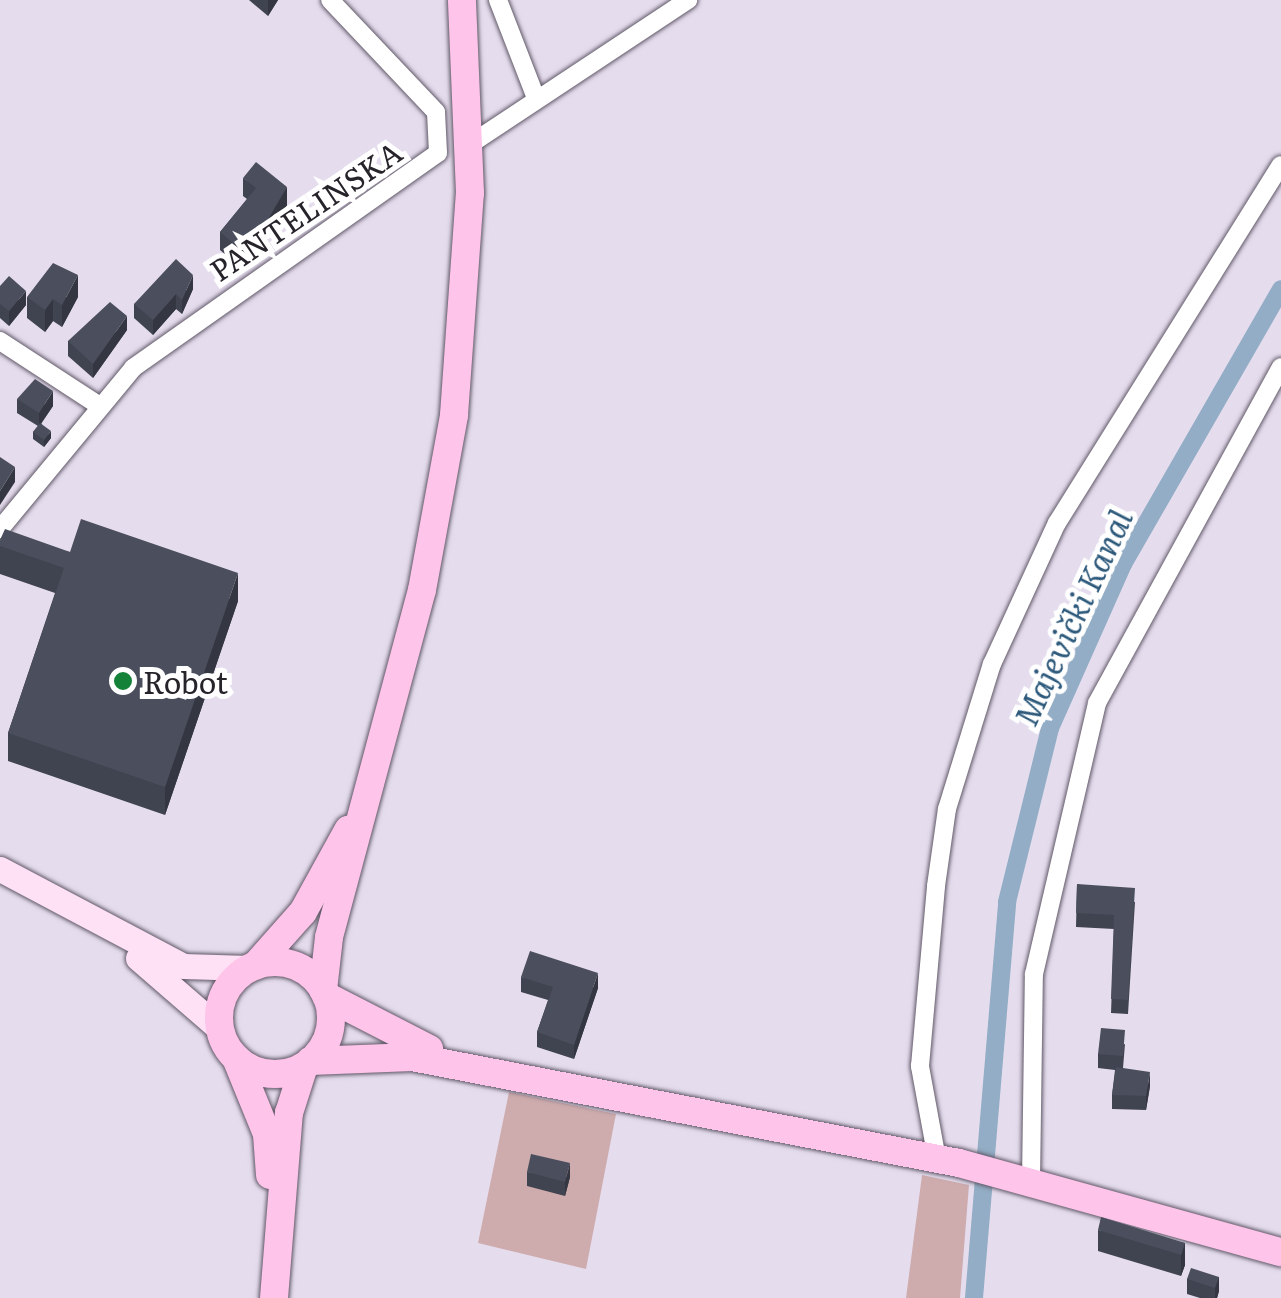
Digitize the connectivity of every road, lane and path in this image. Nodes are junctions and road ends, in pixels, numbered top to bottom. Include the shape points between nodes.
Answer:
1 (330, 0) edge
2 (462, 0) edge
3 (498, 0) edge
4 (688, 0) edge
5 (536, 98) junction
6 (469, 145) junction
7 (1281, 165) edge
8 (0, 341) edge
9 (1281, 368) edge
10 (98, 405) junction
11 (0, 529) edge
12 (381, 745) junction
13 (0, 869) edge
14 (65, 905) junction
15 (252, 967) junction
16 (324, 993) junction
17 (220, 1028) junction
18 (236, 1058) junction
19 (307, 1064) junction
20 (506, 1075) junction
21 (948, 1161) junction
22 (1019, 1178) junction
23 (1281, 1252) edge
24 (276, 1254) junction
25 (274, 1298) edge

1 - 10 street, PANTELINSKA via 436,112 438,153 133,368
2 - 6 main road
3 - 5 street
4 - 5 street
5 - 6 street
6 - 12 main road via 454,415
7 - 21 street via 1057,523 986,682 946,808 920,1066
8 - 10 street
9 - 22 street via 1096,703 1034,974
10 - 11 street, PANTELINSKA
12 - 15 main road via 324,878
12 - 16 main road
13 - 14 main road
14 - 15 main road via 183,966
14 - 17 main road
15 - 16 main road via 301,968
15 - 17 main road via 224,994
16 - 19 main road via 329,1031
16 - 20 main road via 383,1031
17 - 18 main road
18 - 19 main road via 268,1073
18 - 24 main road via 267,1134
19 - 20 main road via 370,1052
19 - 24 main road via 289,1113
20 - 21 main road
21 - 22 main road
22 - 23 main road
24 - 25 main road

